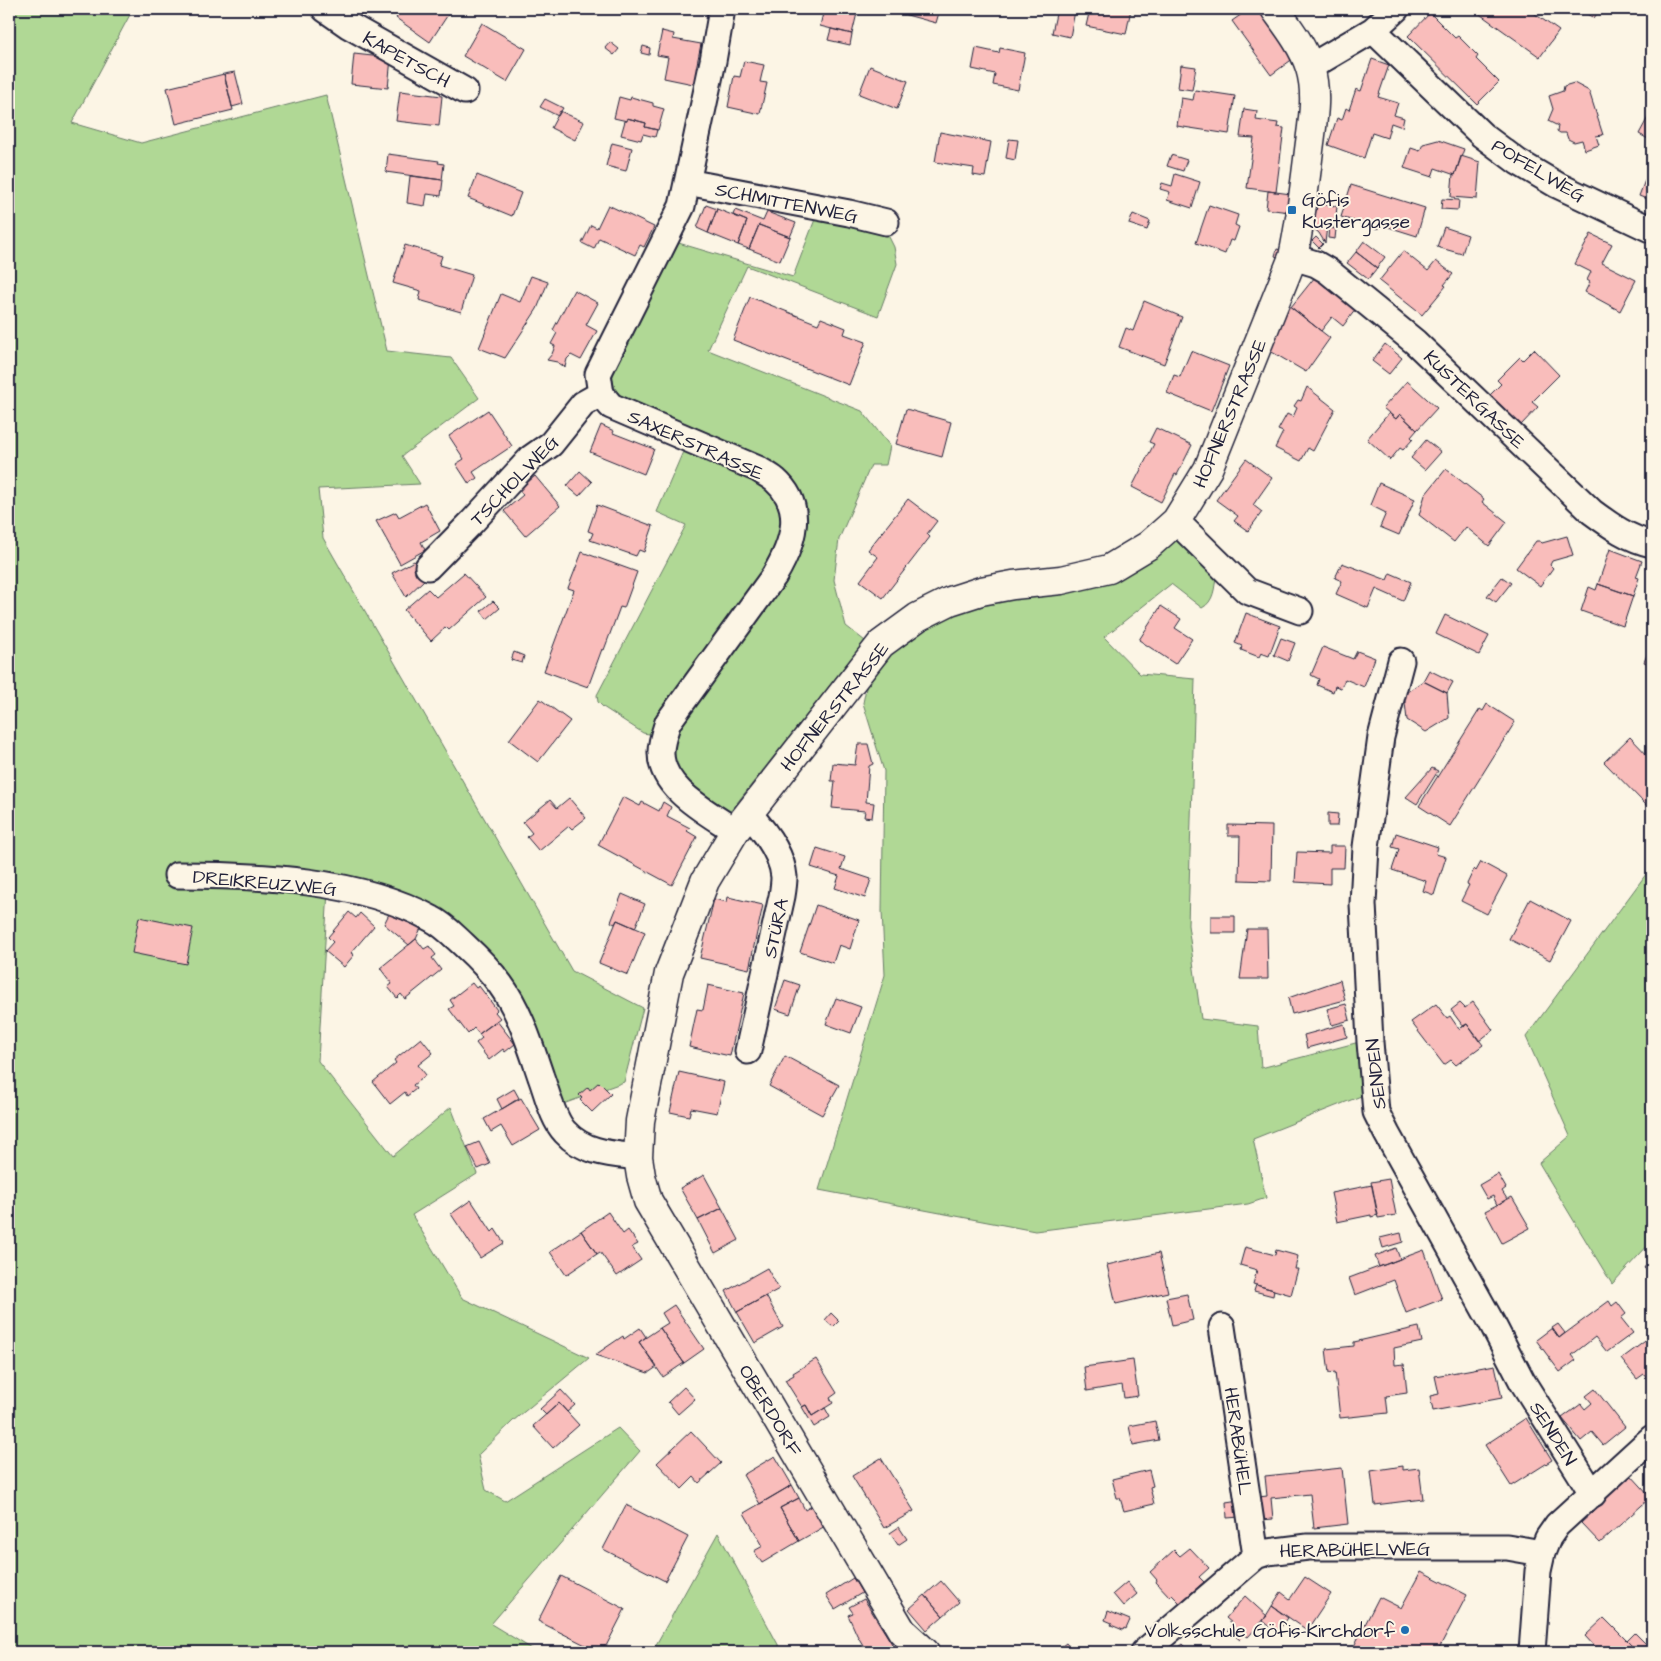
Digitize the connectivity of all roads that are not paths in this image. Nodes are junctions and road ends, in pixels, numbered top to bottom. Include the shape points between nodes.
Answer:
1 (325, 9) edge
2 (722, 9) edge
3 (1275, 9) edge
4 (1396, 9) edge
5 (1373, 30) junction
6 (1310, 67) junction
7 (465, 91) dead end
8 (687, 182) junction
9 (886, 222) dead end
10 (1652, 230) edge
11 (1293, 257) junction
12 (601, 394) junction
13 (1176, 521) junction
14 (1652, 544) edge
15 (428, 567) dead end
16 (1300, 611) dead end
17 (1401, 662) dead end
18 (742, 822) junction
19 (177, 875) dead end
20 (748, 1051) dead end
21 (638, 1157) junction
22 (1222, 1327) dead end
23 (1652, 1438) edge
24 (1593, 1494) junction
25 (1542, 1553) junction
26 (1256, 1556) junction
27 (925, 1652) edge
28 (1144, 1652) edge
29 (1532, 1652) edge

1 - 7 street, KAPETSCH
2 - 8 street
3 - 6 main road, HOFNERSTRASSE via 1298,40
4 - 5 street
5 - 6 street
5 - 10 street, POFELWEG via 1482,135 1518,162 1557,185
6 - 11 main road, HOFNERSTRASSE via 1314,107 1300,227
8 - 9 street, SCHMITTENWEG
8 - 12 street via 678,214 598,374
11 - 13 main road, HOFNERSTRASSE via 1208,469
11 - 14 street, KUSTERGASSE via 1328,271 1416,342 1614,529
12 - 15 street, TSCHOLWEG via 583,404 551,444 531,458
12 - 18 street, SAXERSTRASSE via 611,406 758,469 789,497 794,516 786,557 668,722 663,739 661,754 675,788 694,803
13 - 16 street via 1247,592
13 - 18 main road, HOFNERSTRASSE via 1149,545 1108,570 981,591 950,601 918,617 881,644
17 - 24 street, SENDEN via 1381,737 1365,857 1363,904 1376,1112 1522,1382
18 - 20 street, STÜRA via 764,829 779,858 784,877
18 - 21 main road, HOFNERSTRASSE via 705,882 669,973 640,1121
19 - 21 street, DREIKREUZWEG via 276,879 349,889 433,919 477,957 501,985 519,1017 564,1132 580,1145 602,1153
21 - 27 main road, OBERDORF via 648,1201 902,1631
22 - 26 street, HERABÜHEL
23 - 24 street
24 - 25 street via 1557,1525
25 - 26 street, HERABÜHELWEG via 1507,1547 1308,1547
25 - 29 street
26 - 28 street, HERABÜHELWEG

